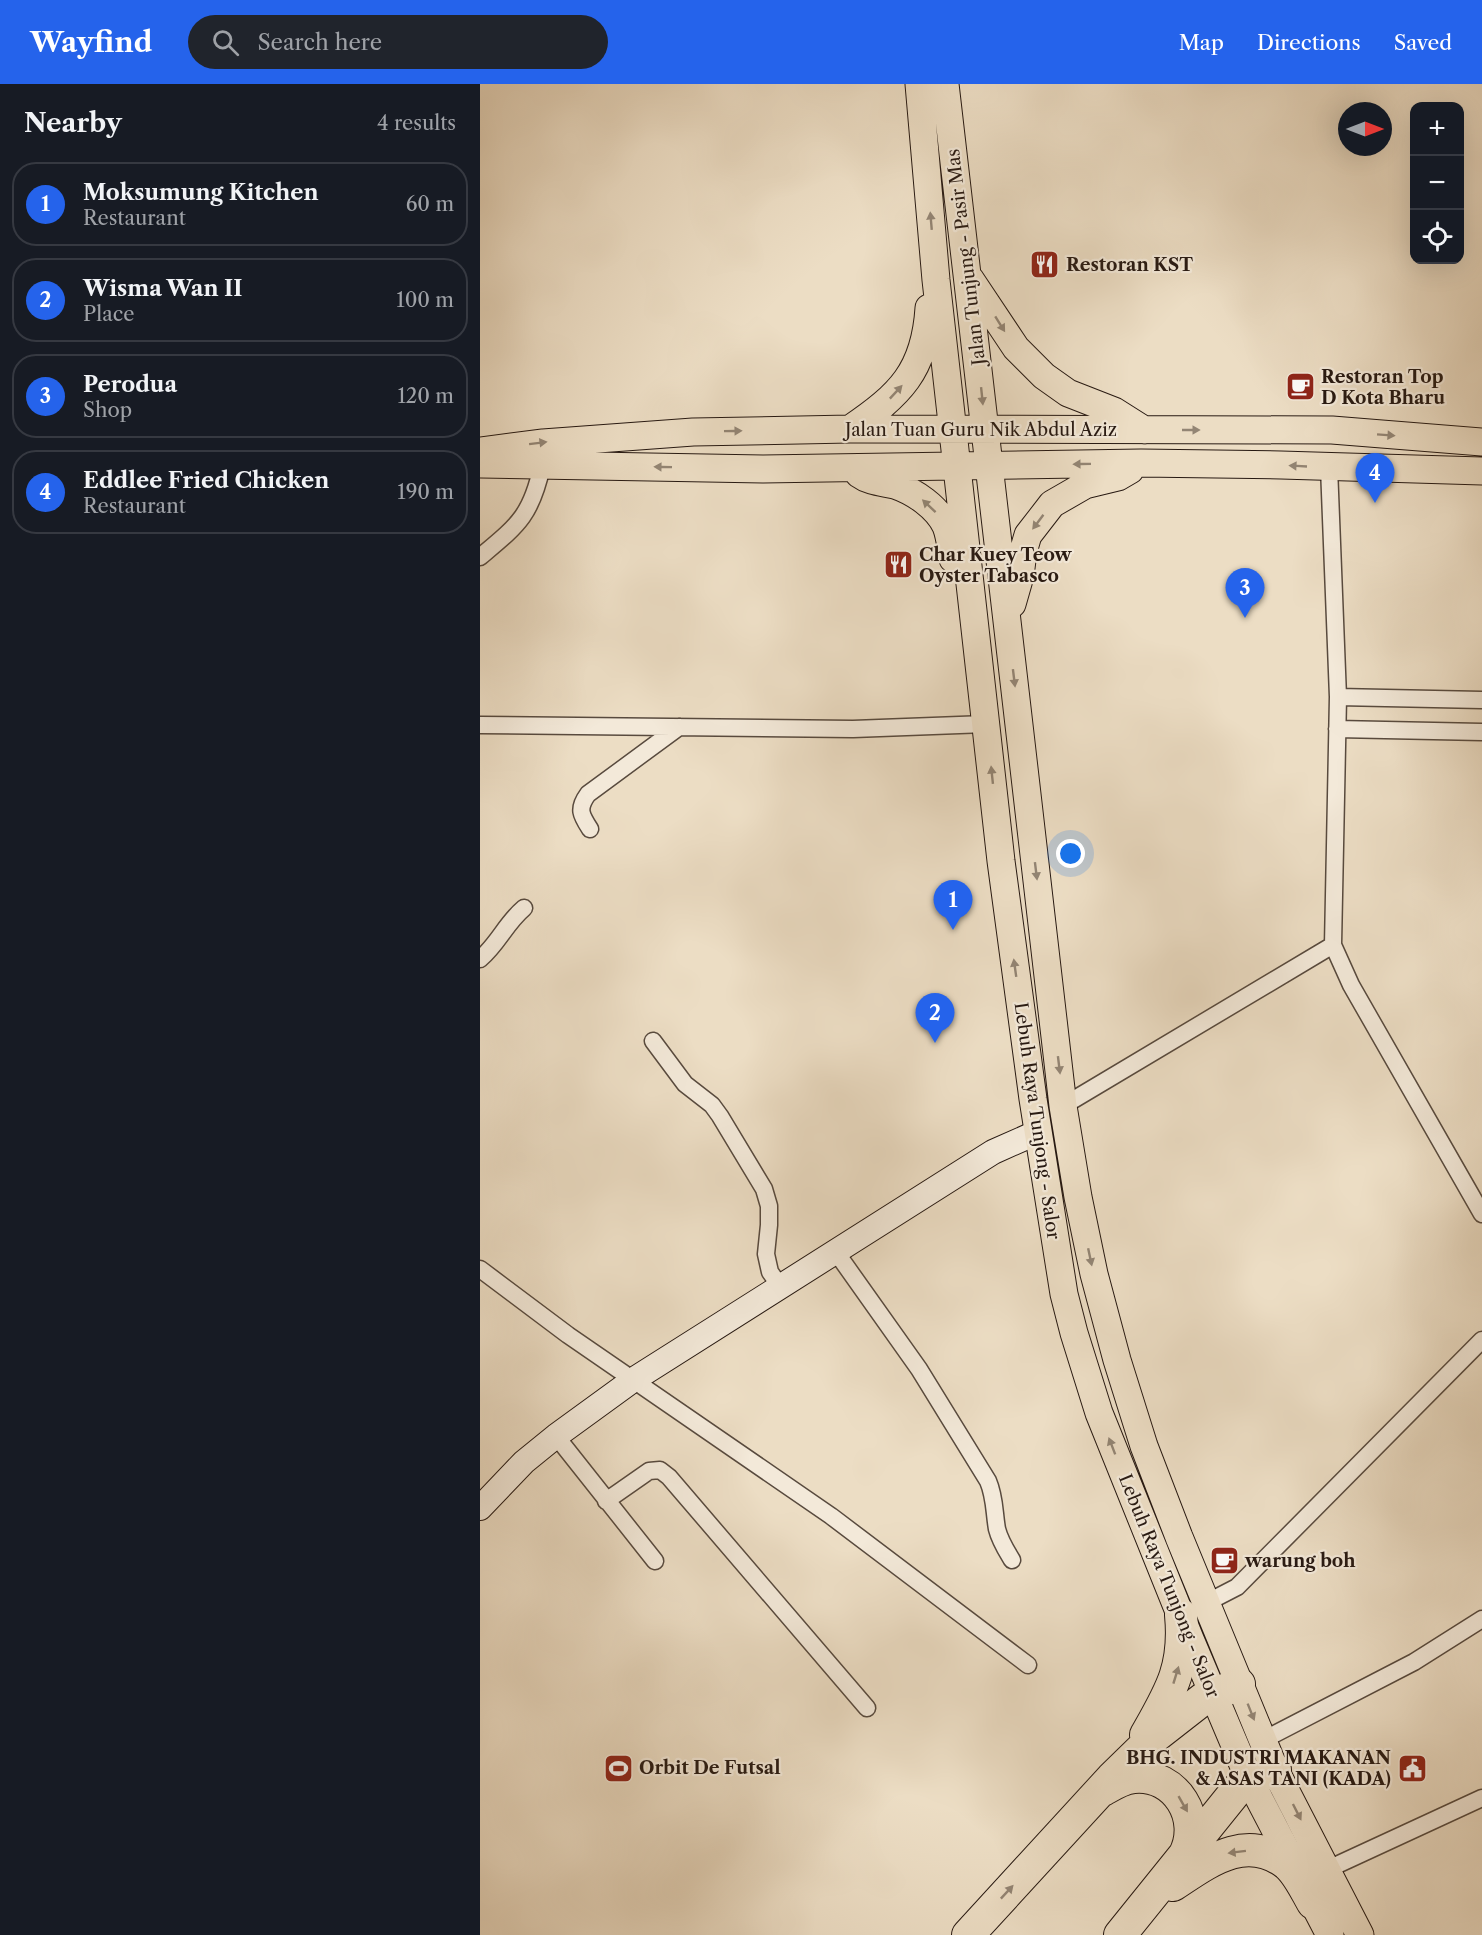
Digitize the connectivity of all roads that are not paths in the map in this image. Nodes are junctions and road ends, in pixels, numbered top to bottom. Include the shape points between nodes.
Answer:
1 (919, 84) edge
2 (945, 84) edge
3 (968, 276) junction
4 (936, 280) junction
5 (850, 429) junction
6 (953, 430) junction
7 (986, 430) junction
8 (1144, 430) junction
9 (1482, 442) edge
10 (480, 451) edge
11 (1141, 463) junction
12 (480, 464) edge
13 (989, 465) junction
14 (542, 466) junction
15 (957, 466) junction
16 (847, 467) junction
17 (1329, 467) junction
18 (1482, 471) edge
19 (480, 557) edge
20 (973, 617) junction
21 (1007, 619) junction
22 (1338, 697) junction
23 (1482, 700) edge
24 (986, 724) junction
25 (480, 725) edge
26 (679, 727) junction
27 (1337, 729) junction
28 (1482, 732) edge
29 (590, 829) dead end
30 (525, 908) dead end
31 (1333, 945) junction
32 (480, 959) edge
33 (653, 1041) dead end
34 (1063, 1106) junction
35 (1038, 1132) junction
36 (1482, 1214) edge
37 (836, 1252) junction
38 (480, 1269) edge
39 (780, 1286) junction
40 (1482, 1340) edge
41 (633, 1380) junction
42 (556, 1436) junction
43 (606, 1501) junction
44 (480, 1508) edge
45 (1012, 1560) dead end
46 (655, 1561) dead end
47 (1193, 1609) junction
48 (1482, 1619) edge
49 (1028, 1665) dead end
50 (1227, 1689) junction
51 (867, 1708) dead end
52 (1263, 1740) junction
53 (1262, 1776) junction
54 (1105, 1786) junction
55 (1482, 1798) edge
56 (1182, 1860) junction
57 (1326, 1870) junction
58 (1147, 1901) junction
59 (1313, 1903) junction
60 (968, 1935) edge
61 (1120, 1935) edge
62 (1330, 1935) edge
63 (1360, 1935) edge

4 -> 1 main road, Jalan Tunjung - Pasir Mas
2 - 3 main road, Jalan Tunjung - Pasir Mas
3 -> 7 main road, Jalan Tunjung - Pasir Mas
3 -> 8 main road via 1016,348 1044,376 1068,393 1114,411
5 -> 4 main road via 896,393 914,370 928,330
4 - 6 main road, Jalan Tunjung - Pasir Mas
5 - 6 main road, Jalan Tuan Guru Nik Abdul Aziz
10 -> 5 main road, Jalan Tuan Guru Nik Abdul Aziz via 543,442 693,432
6 - 7 main road, Jalan Tuan Guru Nik Abdul Aziz
6 - 15 main road, Lebuh Raya Tunjong - Salor
7 - 8 main road, Jalan Tuan Guru Nik Abdul Aziz
7 - 13 main road, Lebuh Raya Tunjong - Salor
8 -> 9 main road, Jalan Tuan Guru Nik Abdul Aziz via 1332,430
11 -> 13 main road, Jalan Tuan Guru Nik Abdul Aziz
17 -> 11 main road, Jalan Tuan Guru Nik Abdul Aziz
11 -> 21 main road via 1118,477 1085,485 1052,504 1028,535
12 - 14 main road, Jalan Tuan Guru Nik Abdul Aziz
13 - 15 main road, Jalan Tuan Guru Nik Abdul Aziz
13 - 21 main road, Lebuh Raya Tunjong - Salor
16 -> 14 main road, Jalan Tuan Guru Nik Abdul Aziz
14 - 19 street via 531,505 519,523
15 - 16 main road, Jalan Tuan Guru Nik Abdul Aziz
15 - 20 main road, Lebuh Raya Tunjong - Salor
20 -> 16 main road via 941,518 919,497 867,480
17 - 18 main road, Jalan Tuan Guru Nik Abdul Aziz
17 - 22 street
20 - 24 main road, Lebuh Raya Tunjong - Salor
21 -> 34 main road, Lebuh Raya Tunjong - Salor
22 - 23 street
22 - 27 street
24 - 26 street via 853,729
35 -> 24 main road, Lebuh Raya Tunjong - Salor
25 - 26 street
26 - 29 street via 588,794 581,803 581,815
27 - 28 street
27 - 31 street
30 - 32 street
31 - 34 street
31 - 36 street via 1351,985
33 - 39 street via 685,1084 712,1105 764,1190 769,1206 766,1254 770,1272
34 -> 47 main road, Lebuh Raya Tunjong - Salor via 1087,1240 1116,1360
35 - 37 main road via 993,1152
47 -> 35 main road, Lebuh Raya Tunjong - Salor via 1103,1424 1062,1284
37 - 39 main road
37 - 45 street via 919,1369 988,1481 995,1496 998,1530
38 - 41 street
39 - 41 main road
40 - 47 street via 1237,1587
41 - 42 main road
41 - 49 street via 831,1516
42 - 43 street
42 - 44 main road
43 - 46 street
43 - 51 street via 648,1471 660,1470 669,1477
47 - 50 main road, Lebuh Raya Tunjong - Salor
54 -> 47 highway via 1135,1752 1168,1698
48 - 52 street via 1414,1662
50 -> 52 main road, Lebuh Raya Tunjong - Salor
50 - 53 main road, Lebuh Raya Tunjong - Salor
50 - 54 highway via 1183,1714
52 - 53 main road, Lebuh Raya Tunjong - Salor
53 - 56 highway via 1236,1791
53 -> 57 main road
53 - 59 main road
54 -> 56 highway via 1134,1777 1153,1779 1171,1788 1184,1803 1191,1822 1190,1842
60 -> 54 highway
55 - 57 street
56 - 58 highway
57 - 63 main road
59 -> 58 highway via 1289,1865 1253,1851 1234,1851 1216,1857
58 - 61 highway
59 - 62 main road

